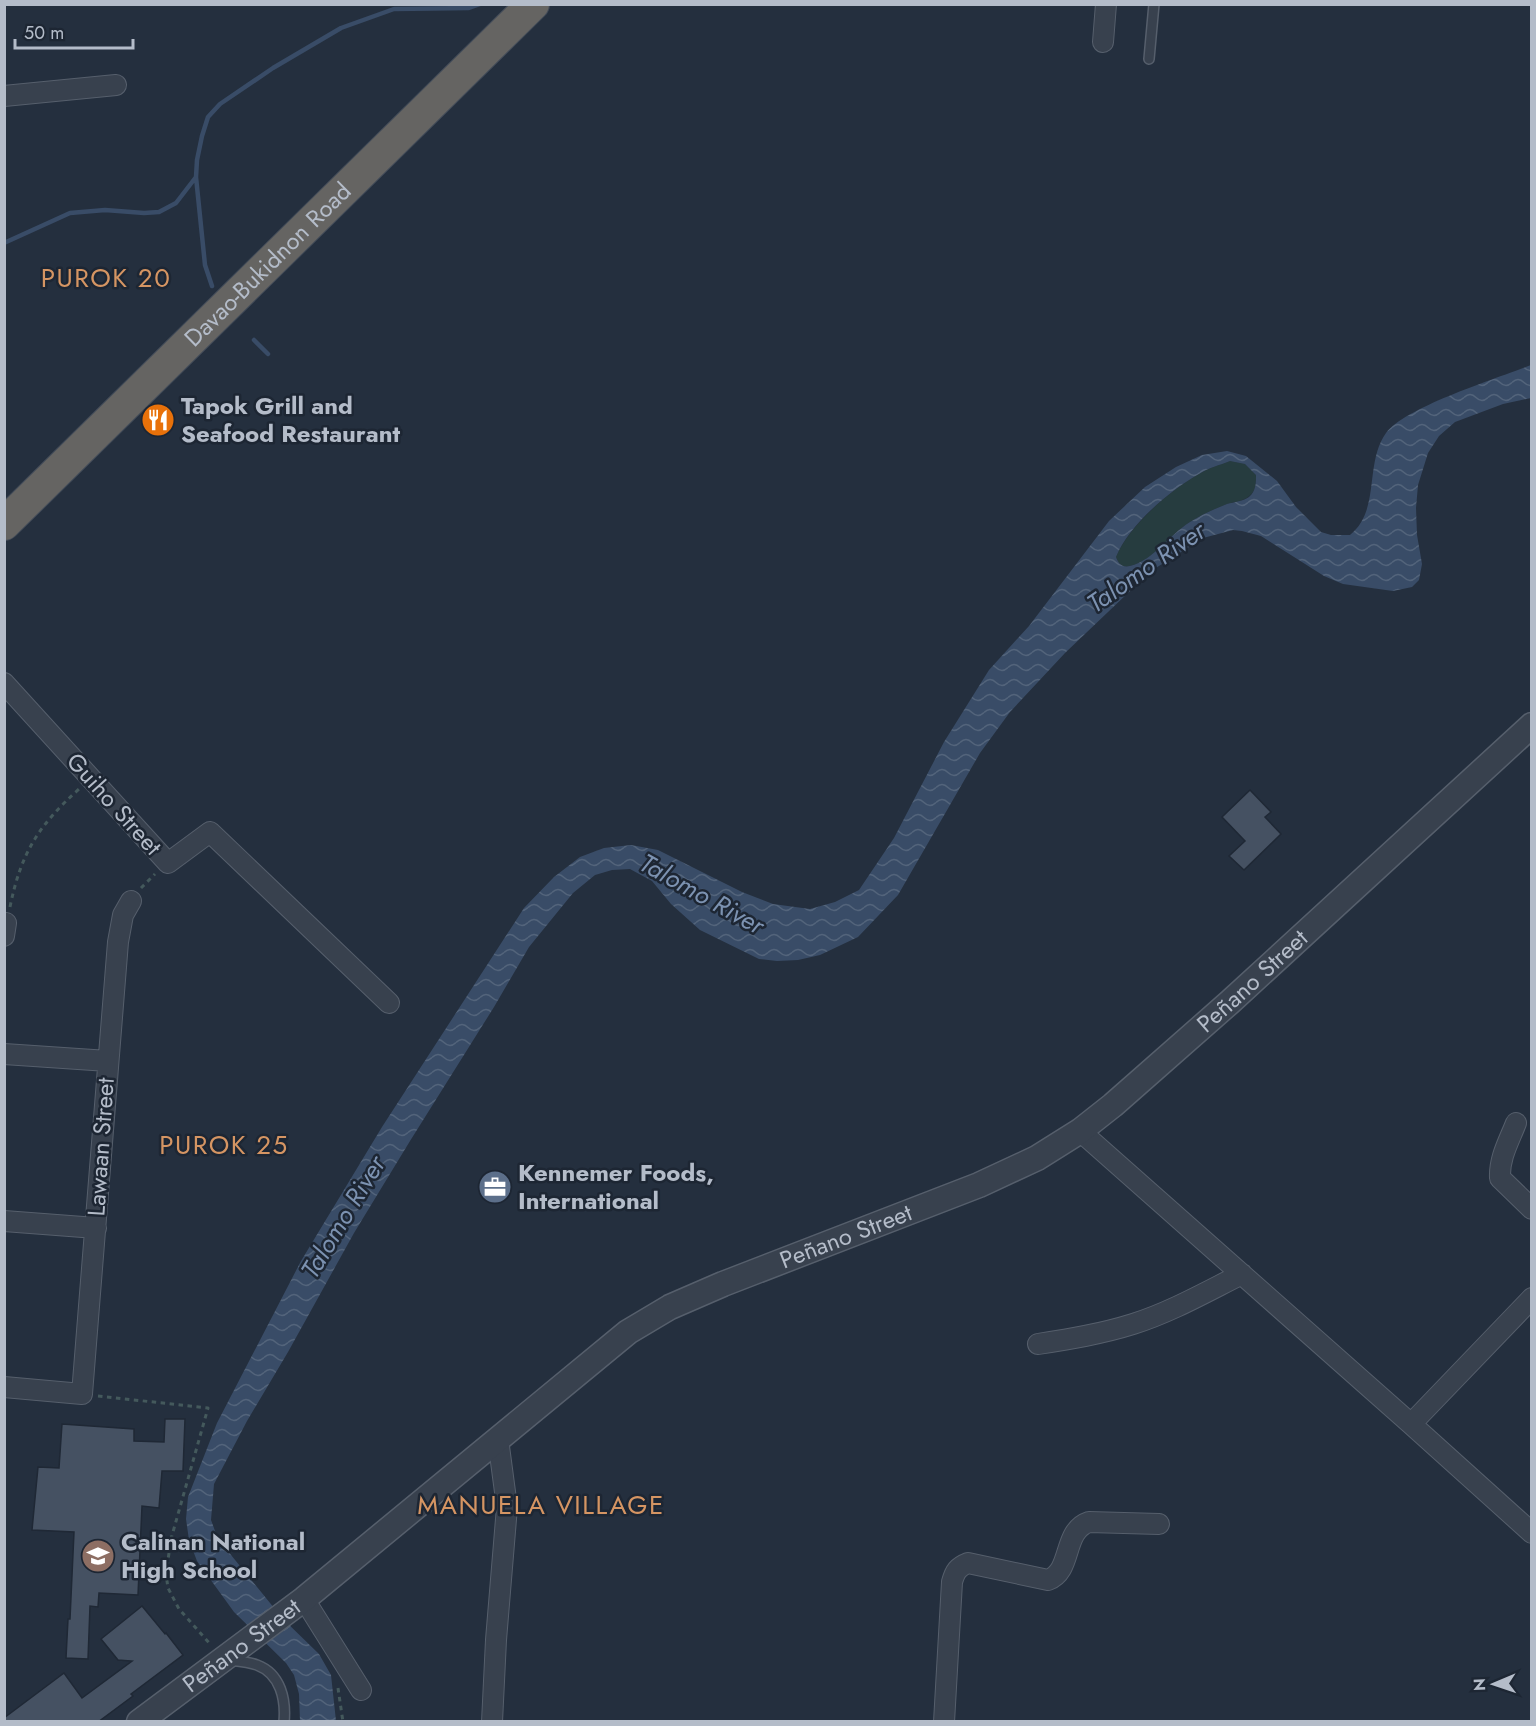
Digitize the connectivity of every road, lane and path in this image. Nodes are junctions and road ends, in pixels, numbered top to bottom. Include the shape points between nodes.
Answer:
1 (533, 4) edge
2 (1106, 4) edge
3 (1154, 4) edge
4 (1103, 42) dead end
5 (1149, 59) dead end
6 (116, 85) dead end
7 (4, 96) edge
8 (4, 524) edge
9 (4, 683) edge
10 (1532, 725) edge
11 (92, 778) junction
12 (168, 863) junction
13 (131, 901) joint
14 (5, 929) edge
15 (389, 1003) dead end
16 (4, 1054) edge
17 (108, 1061) junction
18 (1516, 1124) dead end
19 (1080, 1131) junction
20 (1532, 1209) edge
21 (4, 1221) edge
22 (96, 1228) junction
23 (1242, 1274) junction
24 (1532, 1298) edge
25 (1038, 1344) dead end
26 (4, 1388) edge
27 (82, 1394) junction
28 (1411, 1424) junction
29 (498, 1439) junction
30 (1159, 1524) dead end
31 (1532, 1533) edge
32 (296, 1606) junction
33 (233, 1652) junction
34 (361, 1690) dead end
35 (139, 1722) edge
36 (284, 1722) edge
37 (492, 1722) edge
38 (944, 1722) edge

1 - 8 highway, Davao-Bukidnon Road
2 - 4 street
3 - 5 lane
6 - 7 street
9 - 11 street, Guiho Street
10 - 19 street, Peñano Street via 1230,1002
11 - 12 street, Guiho Street
11 - 14 path via 62,804 30,844 20,867
12 - 13 path
12 - 15 street, Guiho Street via 210,832
13 - 17 street, Lawaan Street via 123,915 118,942
16 - 17 street
17 - 22 street, Lawaan Street
18 - 20 street via 1499,1166 1500,1178
19 - 23 street
19 - 29 street, Peñano Street via 1037,1158 978,1185 670,1307 628,1332
21 - 22 street
22 - 27 street, Lawaan Street
23 - 25 street via 1181,1305 1134,1323 1090,1336
23 - 28 street
24 - 28 street
26 - 27 street
27 - 33 path via 208,1408 171,1539 166,1574 178,1609
28 - 31 street
29 - 32 street, Peñano Street
29 - 37 street via 507,1507
30 - 38 street via 1082,1524 1073,1536 1060,1571 1048,1580 968,1563 959,1567 952,1582
32 - 33 street, Peñano Street
32 - 34 street
33 - 35 street, Peñano Street
33 - 36 lane via 268,1671 277,1682 283,1695

